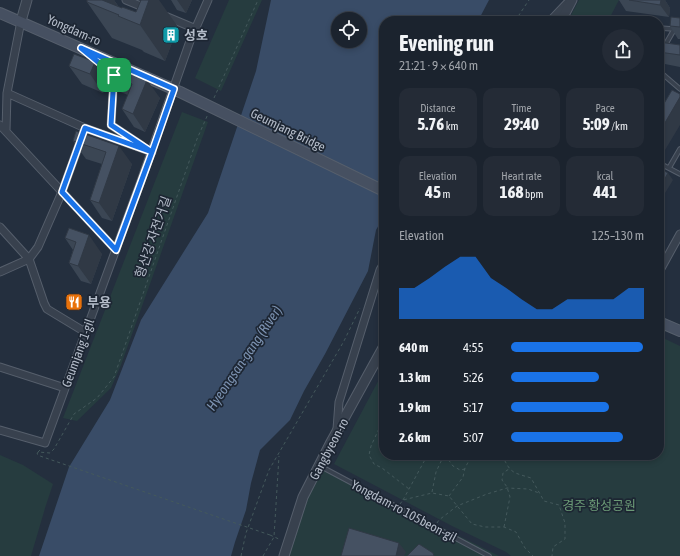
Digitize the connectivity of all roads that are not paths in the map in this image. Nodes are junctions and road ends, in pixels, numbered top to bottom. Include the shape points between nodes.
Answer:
1 (27, 0) edge
2 (126, 0) edge
3 (208, 0) edge
4 (571, 0) edge
5 (0, 13) edge
6 (555, 16) edge
7 (563, 16) edge
8 (21, 21) junction
9 (677, 24) edge
10 (196, 29) junction
11 (664, 29) edge
12 (674, 30) junction
13 (666, 44) junction
14 (673, 45) edge
15 (81, 48) junction
16 (664, 50) edge
17 (664, 75) edge
18 (680, 89) edge
19 (177, 90) junction
20 (7, 93) junction
21 (0, 125) edge
22 (85, 128) junction
23 (6, 131) junction
24 (680, 149) edge
25 (152, 152) junction
26 (664, 166) edge
27 (669, 168) junction
28 (680, 174) edge
29 (379, 190) edge
30 (62, 192) junction
31 (0, 227) edge
32 (680, 234) edge
33 (116, 250) junction
34 (29, 259) junction
35 (664, 263) edge
36 (0, 272) edge
37 (379, 273) edge
38 (664, 324) edge
39 (680, 331) edge
40 (85, 332) junction
41 (379, 355) edge
42 (0, 367) edge
43 (65, 388) junction
44 (0, 430) edge
45 (337, 432) junction
46 (319, 466) junction
47 (284, 556) edge
48 (489, 556) edge

1 - 8 street
2 - 10 street
3 - 10 street, Geumjang 1-gil
4 - 6 street
4 - 7 street
5 - 8 main road, Yongdam-ro
8 - 15 main road, Yongdam-ro
8 - 20 street
9 - 12 lane
10 - 19 street, Geumjang 1-gil via 190,41
11 - 12 lane
12 - 13 lane
13 - 14 lane
13 - 16 lane
15 - 19 main road, Yongdam-ro
15 - 25 street via 114,75 111,125
17 - 18 lane
19 - 25 street, Geumjang 1-gil
19 - 29 main road, Geumjang Bridge, bridge
20 - 22 street
20 - 23 street
21 - 23 street
22 - 25 street
22 - 30 street
23 - 30 street
24 - 27 lane
25 - 33 street, Geumjang 1-gil
26 - 27 lane
27 - 28 lane
30 - 33 street
30 - 34 street via 38,247
31 - 34 street
32 - 35 street
33 - 40 street, Geumjang 1-gil
34 - 36 street
34 - 40 street via 48,309
37 - 45 street via 339,402
38 - 39 main road
40 - 43 street, Geumjang 1-gil
41 - 45 street, Gangbyeon-ro
42 - 43 street
43 - 44 street, Geumjang 1-gil via 44,443
45 - 46 street, Gangbyeon-ro
46 - 47 street, Gangbyeon-ro via 303,497
46 - 48 lane, Yongdam-ro 105beon-gil

